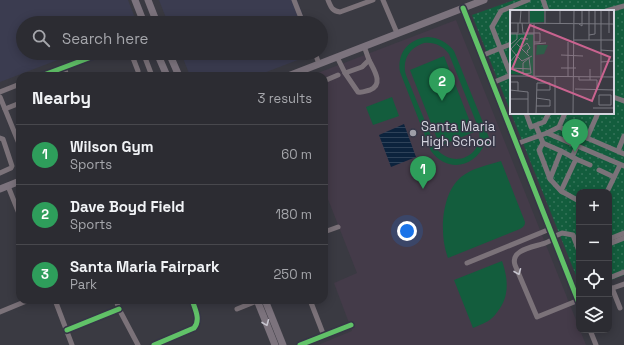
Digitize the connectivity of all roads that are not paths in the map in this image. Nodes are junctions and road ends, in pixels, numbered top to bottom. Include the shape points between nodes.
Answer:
1 (135, 0) edge
2 (148, 0) edge
3 (294, 0) edge
4 (328, 0) edge
5 (373, 0) edge
6 (383, 0) edge
7 (484, 0) edge
8 (528, 0) edge
9 (543, 0) edge
10 (624, 6) edge
11 (463, 8) junction
12 (547, 10) edge
13 (610, 10) edge
14 (141, 16) edge
15 (154, 16) edge
16 (300, 16) edge
17 (397, 34) junction
18 (510, 44) edge
19 (364, 46) junction
20 (500, 49) junction
21 (481, 56) junction
22 (337, 57) junction
23 (84, 60) edge
24 (134, 60) edge
25 (146, 60) edge
26 (160, 60) edge
27 (173, 60) edge
28 (318, 60) edge
29 (369, 60) junction
30 (319, 64) junction
31 (64, 68) junction
32 (138, 71) dead end
33 (52, 72) edge
34 (66, 72) edge
35 (150, 72) edge
36 (165, 72) edge
37 (177, 72) edge
38 (298, 72) edge
39 (345, 74) junction
40 (510, 74) edge
41 (338, 75) dead end
42 (510, 76) edge
43 (328, 79) edge
44 (492, 82) junction
45 (16, 86) edge
46 (0, 92) edge
47 (0, 97) edge
48 (614, 97) edge
49 (624, 102) edge
50 (16, 105) edge
51 (5, 109) junction
52 (526, 114) edge
53 (548, 114) edge
54 (565, 114) edge
55 (598, 114) edge
56 (536, 126) junction
57 (559, 127) junction
58 (14, 132) joint
59 (546, 133) junction
60 (540, 135) junction
61 (624, 136) edge
62 (16, 137) edge
63 (0, 138) edge
64 (587, 138) junction
65 (543, 142) junction
66 (516, 144) junction
67 (577, 146) junction
68 (561, 151) junction
69 (618, 152) junction
70 (624, 154) edge
71 (574, 158) junction
72 (590, 165) dead end
73 (622, 166) edge
74 (599, 170) dead end
75 (0, 173) edge
76 (614, 177) junction
77 (550, 179) junction
78 (16, 183) edge
79 (8, 186) junction
80 (0, 189) edge
81 (608, 189) edge
82 (561, 191) junction
83 (576, 199) edge
84 (16, 206) edge
85 (338, 227) dead end
86 (550, 229) junction
87 (328, 231) edge
88 (624, 233) edge
89 (531, 237) junction
90 (553, 238) junction
91 (612, 238) edge
92 (624, 238) edge
93 (576, 243) edge
94 (612, 243) edge
95 (535, 246) junction
96 (467, 263) dead end
97 (624, 272) edge
98 (612, 277) edge
99 (624, 284) edge
100 (576, 288) edge
101 (612, 289) edge
102 (612, 291) edge
103 (576, 302) edge
104 (19, 304) edge
105 (57, 304) edge
106 (117, 304) edge
107 (193, 304) edge
108 (250, 304) edge
109 (258, 304) edge
110 (267, 304) edge
111 (312, 304) edge
112 (620, 308) dead end
113 (119, 309) junction
114 (237, 309) dead end
115 (0, 312) edge
116 (351, 325) dead end
117 (67, 330) junction
118 (591, 333) edge
119 (324, 336) junction
120 (72, 345) edge
121 (138, 345) edge
122 (154, 345) edge
123 (275, 345) edge
124 (283, 345) edge
125 (300, 345) edge
126 (596, 345) edge

1 - 14 main road
2 - 15 main road
3 - 16 street
4 - 5 street via 336,12
6 - 17 street
7 - 11 main road
8 - 20 street via 501,11 492,27
9 - 12 street
10 - 13 street
11 - 17 main road
11 - 21 street
17 - 19 main road
18 - 20 street
19 - 22 main road
19 - 29 street
20 - 21 street
20 - 40 street
21 - 44 street
22 - 30 main road
22 - 39 street
23 - 31 street
24 - 32 street
25 - 35 street
26 - 36 main road
27 - 37 main road
28 - 30 street
29 - 39 street via 362,67
29 - 39 street via 378,79 374,88 358,92
30 - 38 main road
31 - 33 street
31 - 34 street
41 - 43 street
42 - 44 street
44 - 66 street
45 - 46 street
47 - 51 street
48 - 49 street
50 - 51 street
51 - 58 street
52 - 56 street via 531,127
53 - 56 street via 544,122
54 - 57 street
55 - 64 street
56 - 60 street
57 - 59 street
57 - 64 street
58 - 62 street
59 - 60 street
59 - 67 street
60 - 65 street
60 - 66 street
61 - 69 street
63 - 75 street via 3,139 12,166
64 - 69 street
65 - 68 street
65 - 77 street via 539,150
66 - 86 street
67 - 71 street
67 - 73 street
68 - 71 street
68 - 77 street
69 - 70 street
71 - 72 street
71 - 82 street
73 - 76 street
74 - 76 street
76 - 81 street
77 - 82 street
78 - 79 main road
79 - 80 main road
79 - 84 street
82 - 83 street
85 - 87 street
86 - 89 street
86 - 90 street
88 - 91 street
89 - 95 street
89 - 96 street
90 - 93 street via 562,233 573,235
90 - 95 street
90 - 100 street
92 - 94 street
95 -> 103 street via 519,252 514,262 537,317
97 - 98 street
99 - 101 street
102 - 112 street
104 - 115 street
105 - 117 street
106 - 113 street
107 - 122 street via 197,325
108 - 114 street
109 -> 123 main road
110 - 124 main road
111 - 119 street
113 - 117 street
113 - 121 street
116 - 119 street
117 - 120 street
118 - 126 street
119 - 125 street

